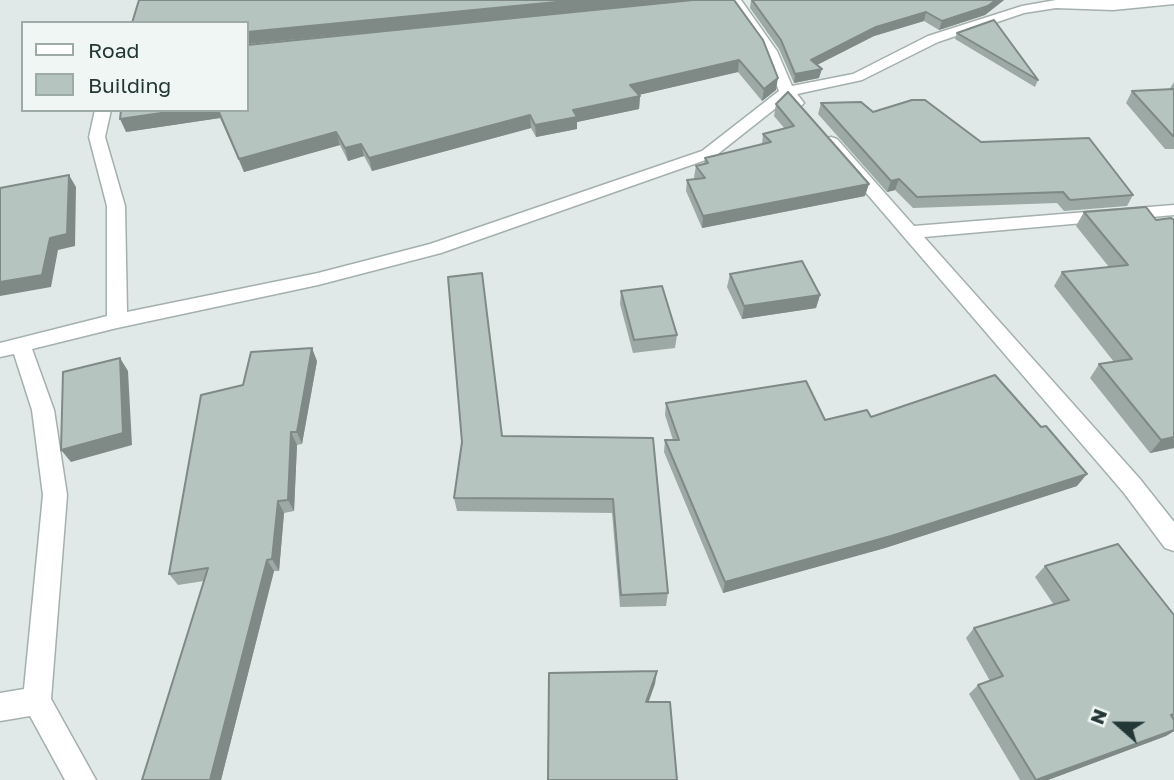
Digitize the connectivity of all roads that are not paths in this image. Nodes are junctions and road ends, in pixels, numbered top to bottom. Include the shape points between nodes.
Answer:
1 (731, 1) edge
2 (1171, 4) edge
3 (787, 92) junction
4 (103, 112) edge
5 (805, 112) edge
6 (823, 132) edge
7 (1174, 210) edge
8 (911, 232) junction
9 (117, 321) junction
10 (10, 346) edge
11 (1174, 540) edge
12 (37, 701) junction
13 (0, 707) edge
14 (80, 780) edge

1 - 3 street via 771,51
2 - 3 street via 1056,4 1022,10 933,40 857,77
3 - 5 street
3 - 9 street via 708,154 435,249
4 - 9 street via 97,137 116,206
6 - 8 street
7 - 8 street
8 - 11 street
9 - 10 street
10 - 12 street via 43,410 55,495
12 - 13 street
12 - 14 street

